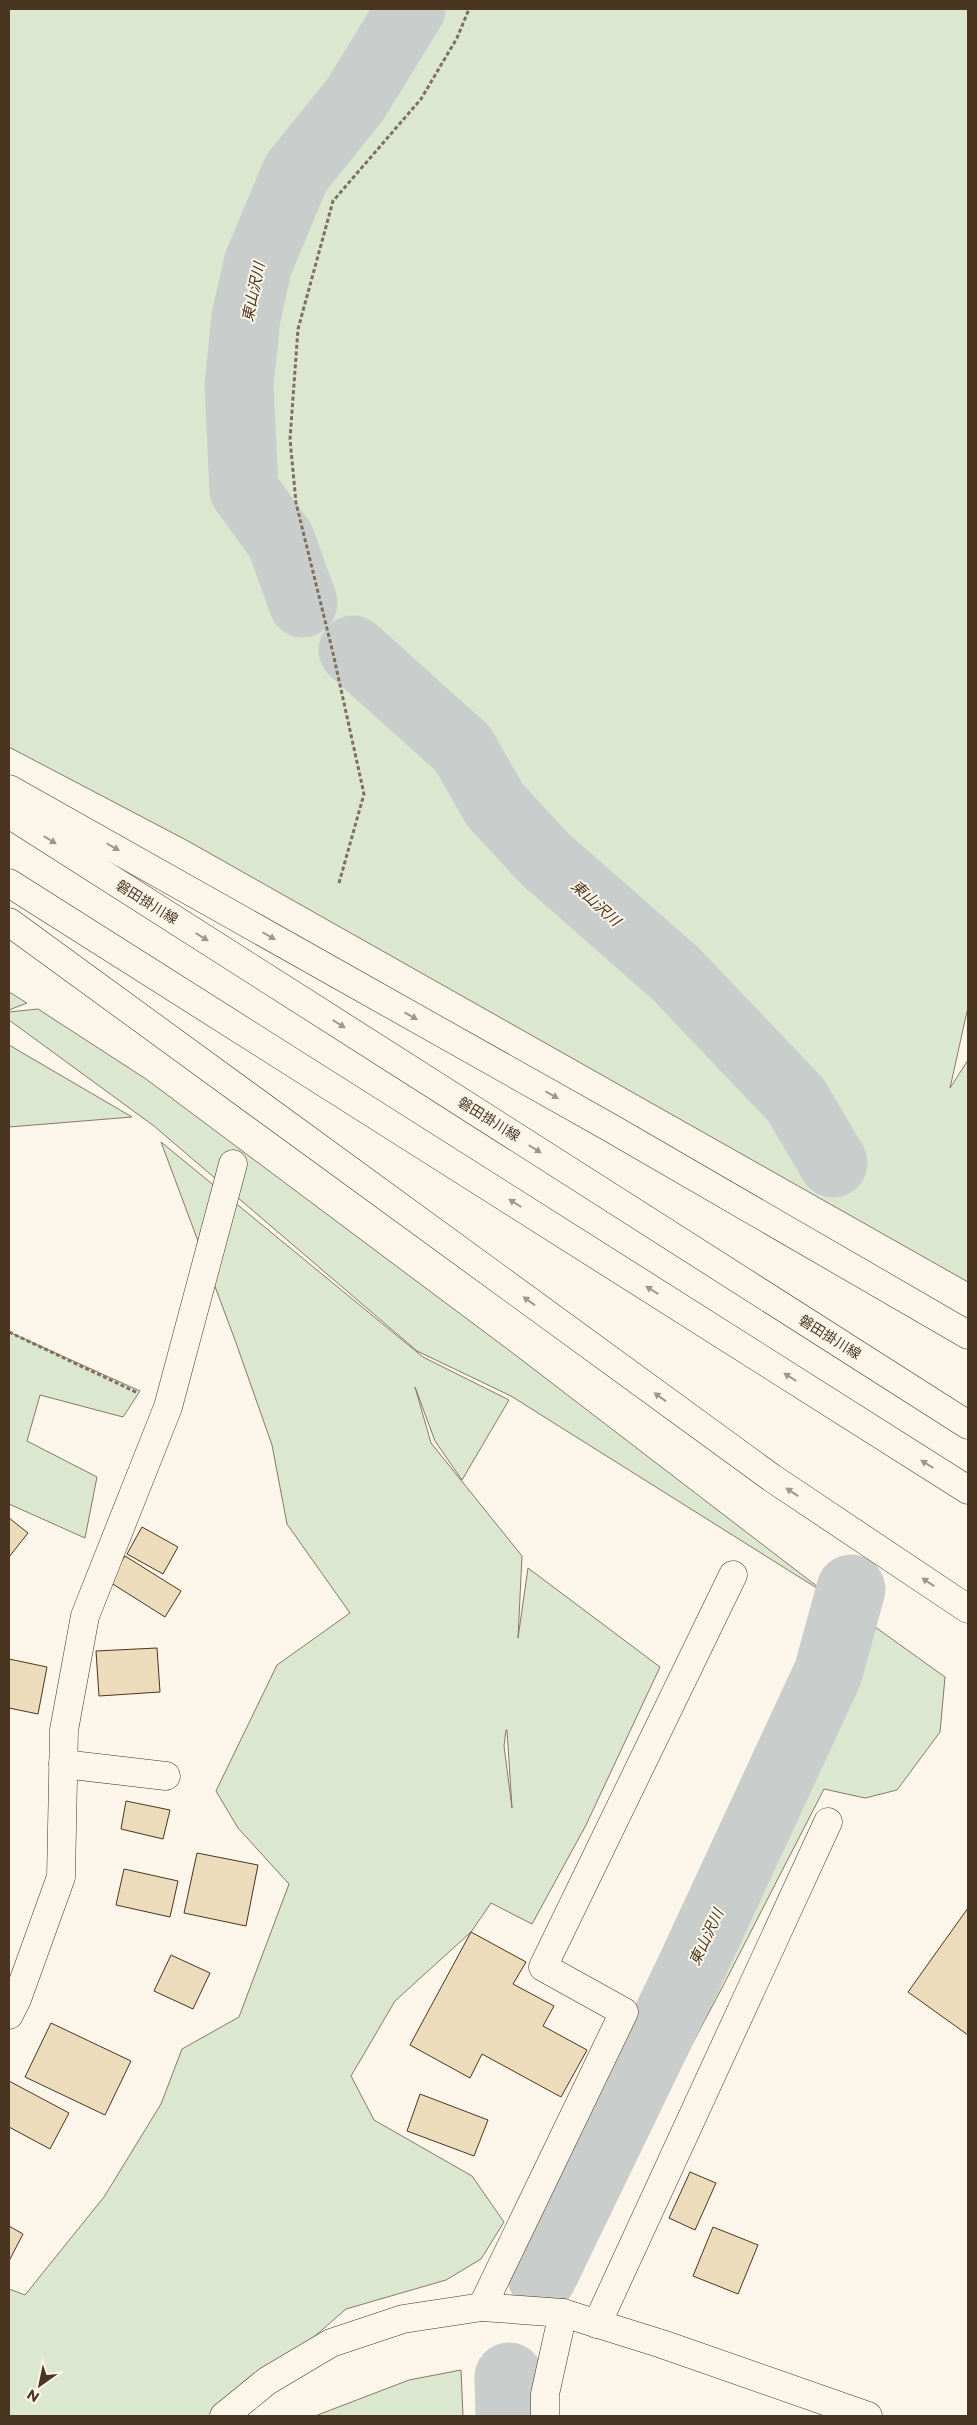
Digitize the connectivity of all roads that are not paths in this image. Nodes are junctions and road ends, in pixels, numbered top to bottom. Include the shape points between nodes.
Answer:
1 (9, 789) edge
2 (9, 814) edge
3 (9, 883) edge
4 (9, 922) edge
5 (233, 1164) dead end
6 (968, 1334) edge
7 (968, 1425) edge
8 (968, 1490) edge
9 (733, 1575) dead end
10 (968, 1608) edge
11 (64, 1764) junction
12 (166, 1776) dead end
13 (828, 1822) dead end
14 (9, 2015) edge
15 (482, 2306) junction
16 (563, 2314) junction
17 (596, 2324) junction
18 (224, 2416) edge
19 (545, 2416) edge
20 (868, 2416) edge

1 -> 6 main road via 601,1122
2 -> 7 main road, 磐田掛川線
8 -> 3 main road
10 -> 4 main road via 772,1478
5 - 11 main road via 168,1407 85,1616 64,1730
9 - 15 main road via 543,1967 624,2012
11 - 12 main road
11 - 14 main road via 61,1877
13 - 17 main road
15 - 16 main road
15 - 18 main road via 403,2319 331,2343 267,2381
16 - 17 main road
16 - 19 main road via 545,2394
17 - 20 main road

